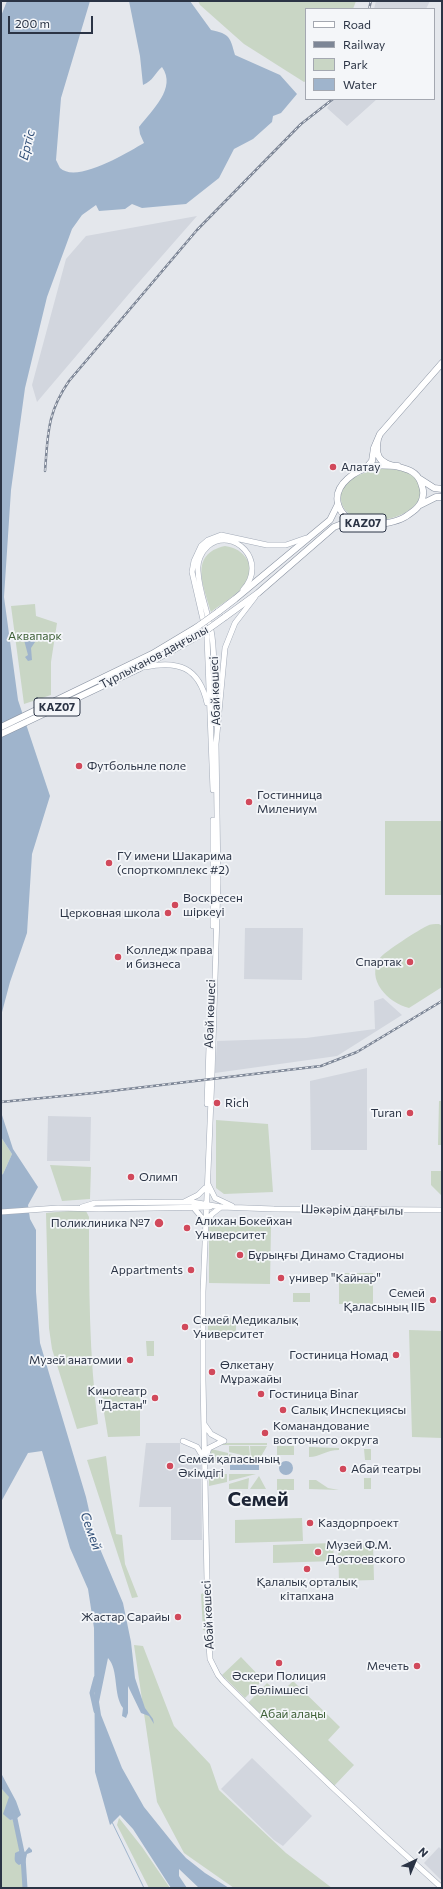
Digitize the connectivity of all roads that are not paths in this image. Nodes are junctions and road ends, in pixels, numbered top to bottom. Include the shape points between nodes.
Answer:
1 (442, 364) edge
2 (378, 439) junction
3 (398, 466) junction
4 (365, 469) junction
5 (420, 479) junction
6 (442, 489) edge
7 (442, 497) edge
8 (338, 504) junction
9 (420, 506) junction
10 (352, 520) junction
11 (319, 530) junction
12 (258, 593) junction
13 (235, 600) junction
14 (140, 668) junction
15 (111, 677) junction
16 (209, 714) junction
17 (1, 727) edge
18 (216, 733) junction
19 (1, 734) edge
20 (206, 1186) junction
21 (184, 1202) junction
22 (205, 1206) junction
23 (82, 1207) junction
24 (193, 1207) junction
25 (222, 1207) junction
26 (234, 1207) junction
27 (442, 1210) edge
28 (1, 1212) edge
29 (205, 1221) junction
30 (203, 1423) junction
31 (183, 1441) dead end
32 (204, 1462) junction
33 (442, 1888) edge

1 - 2 highway via 385,427
2 - 3 highway, KAZ07 via 379,458
2 - 4 highway via 372,461
3 - 4 highway, KAZ07 via 373,466
3 - 5 highway, KAZ07 via 414,473
4 - 8 highway, KAZ07 via 342,484
5 - 6 highway via 434,488
5 - 9 highway via 424,495
7 - 9 highway via 436,497
8 - 10 highway, KAZ07
8 - 11 highway, Тұрлыханов даңғылы / KAZ07 via 330,520
9 - 10 highway, KAZ07 via 392,523 377,525
10 - 12 highway, Тұрлыханов даңғылы / KAZ07 via 334,527
11 - 13 highway, Тұрлыханов даңғылы / KAZ07
11 - 16 main road, Абай көшесі via 303,540 286,545 256,544 221,535 201,546 192,572 207,637 210,673
12 - 14 highway, Тұрлыханов даңғылы / KAZ07, bridge via 200,635
12 - 18 main road via 235,623 225,648
13 - 15 highway, Тұрлыханов даңғылы / KAZ07, bridge via 197,627
13 - 18 main road, Абай көшесі via 247,586 253,562 243,547 232,542 223,541 208,546 198,562 198,572 212,636
14 - 15 highway, Тұрлыханов даңғылы / KAZ07
14 - 16 main road via 175,664 188,670 200,683
15 - 17 highway, Тұрлыханов даңғылы / KAZ07
15 - 19 highway, Тұрлыханов даңғылы / KAZ07
16 - 20 main road, Абай көшесі via 214,882
18 - 20 main road, Абай көшесі via 218,882
20 - 21 main road
20 - 22 main road, Абай көшесі
20 - 26 main road via 215,1198
21 - 22 main road, Шәкәрім даңғылы
21 - 23 main road, Шәкәрім даңғылы via 95,1203
22 - 24 main road, Шәкәрім даңғылы
22 - 25 main road, Шәкәрім даңғылы
22 - 29 main road, Абай көшесі
23 - 24 main road, Шәкәрім даңғылы
23 - 28 main road, Шәкәрім даңғылы
24 - 29 main road
25 - 26 main road, Шәкәрім даңғылы
25 - 29 main road
26 - 27 main road, Шәкәрім даңғылы
29 - 30 main road, Абай көшесі
30 - 32 main road, Абай көшесі
30 - 32 main road via 211,1434 223,1441 209,1448
31 - 32 main road via 197,1447
32 - 33 main road, Абай көшесі via 208,1631 210,1659 218,1675 334,1790

